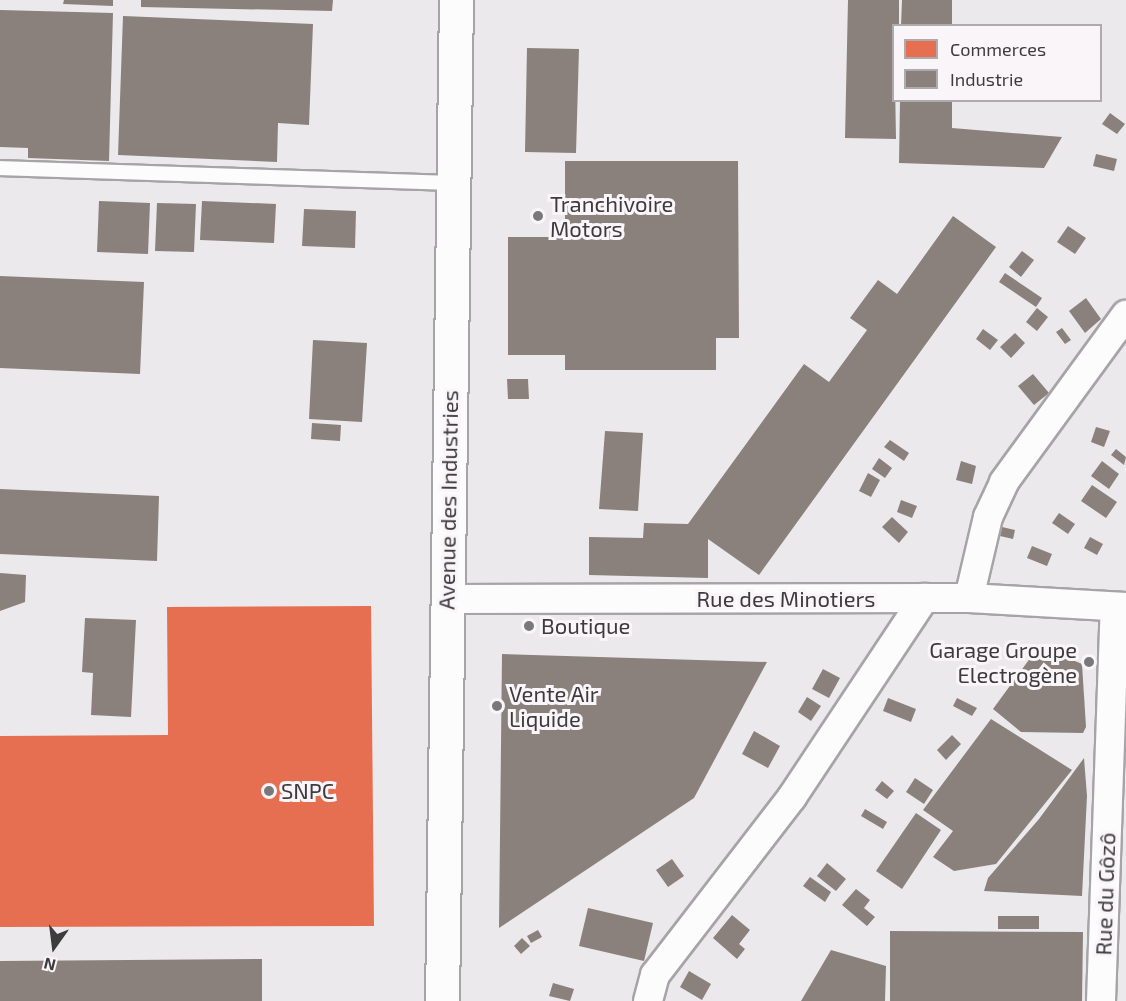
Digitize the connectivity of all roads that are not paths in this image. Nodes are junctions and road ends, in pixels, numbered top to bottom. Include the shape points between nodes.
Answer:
1 (456, 0) edge
2 (0, 168) edge
3 (453, 183) junction
4 (1126, 315) edge
5 (924, 598) junction
6 (969, 598) junction
7 (447, 599) junction
8 (1120, 607) edge
9 (442, 1001) edge
10 (648, 1001) edge
11 (1101, 1001) edge

1 - 3 street, Avenue des Industries
2 - 3 lane
3 - 7 street, Avenue des Industries
4 - 6 street via 1004,482 988,517
5 - 6 street, Rue des Minotiers
5 - 7 street, Rue des Minotiers
5 - 10 street via 792,797 655,975
6 - 8 street, Rue des Minotiers
7 - 9 street, Avenue des Industries
8 - 11 street, Rue du Gôzô

